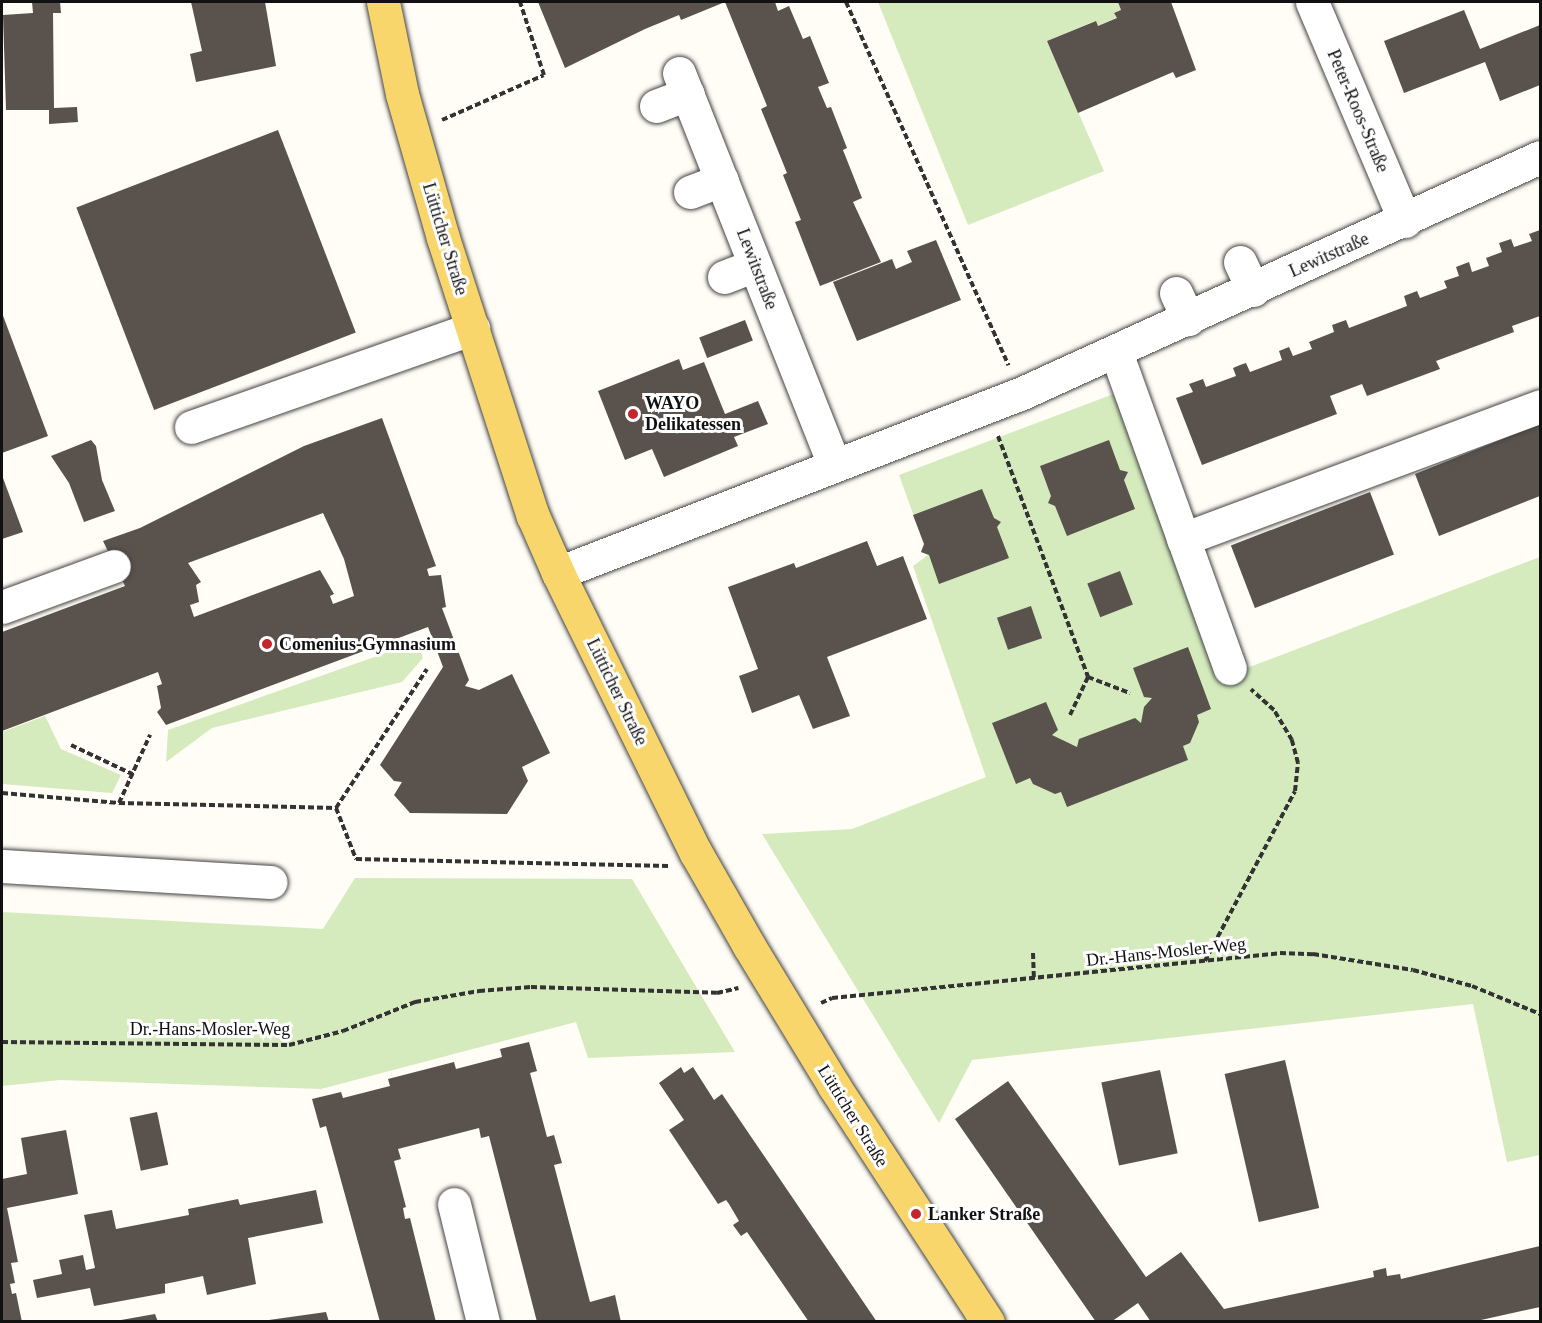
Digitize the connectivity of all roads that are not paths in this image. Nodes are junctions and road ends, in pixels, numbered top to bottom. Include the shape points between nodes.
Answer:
1 (383, 2) edge
2 (1312, 2) edge
3 (656, 106) dead end
4 (1540, 157) edge
5 (722, 180) junction
6 (690, 192) dead end
7 (1405, 221) junction
8 (755, 265) junction
9 (724, 277) dead end
10 (473, 328) junction
11 (1116, 352) junction
12 (1540, 406) edge
13 (191, 427) dead end
14 (834, 465) junction
15 (1183, 539) junction
16 (114, 566) dead end
17 (558, 573) junction
18 (2, 607) edge
19 (1230, 668) road end
20 (2, 866) edge
21 (271, 882) dead end
22 (454, 1204) dead end
23 (483, 1322) edge
24 (988, 1322) edge

1 - 10 main road, Lütticher Straße via 413,133
2 - 7 street, Peter-Roos-Straße
3 - 5 street, Lewitstraße via 683,84
4 - 7 street, Lewitstraße
5 - 6 street
5 - 8 street, Lewitstraße
7 - 11 street, Lewitstraße via 1247,276 1182,306
8 - 9 street
8 - 14 street, Lewitstraße
10 - 13 street
10 - 17 main road, Lütticher Straße via 533,516
11 - 14 street, Lewitstraße via 1020,394
11 - 15 street
12 - 15 street
14 - 17 street, Lewitstraße
15 - 19 street
16 - 18 street
17 - 24 main road, Lütticher Straße via 696,853 790,1015
20 - 21 street
22 - 23 street

